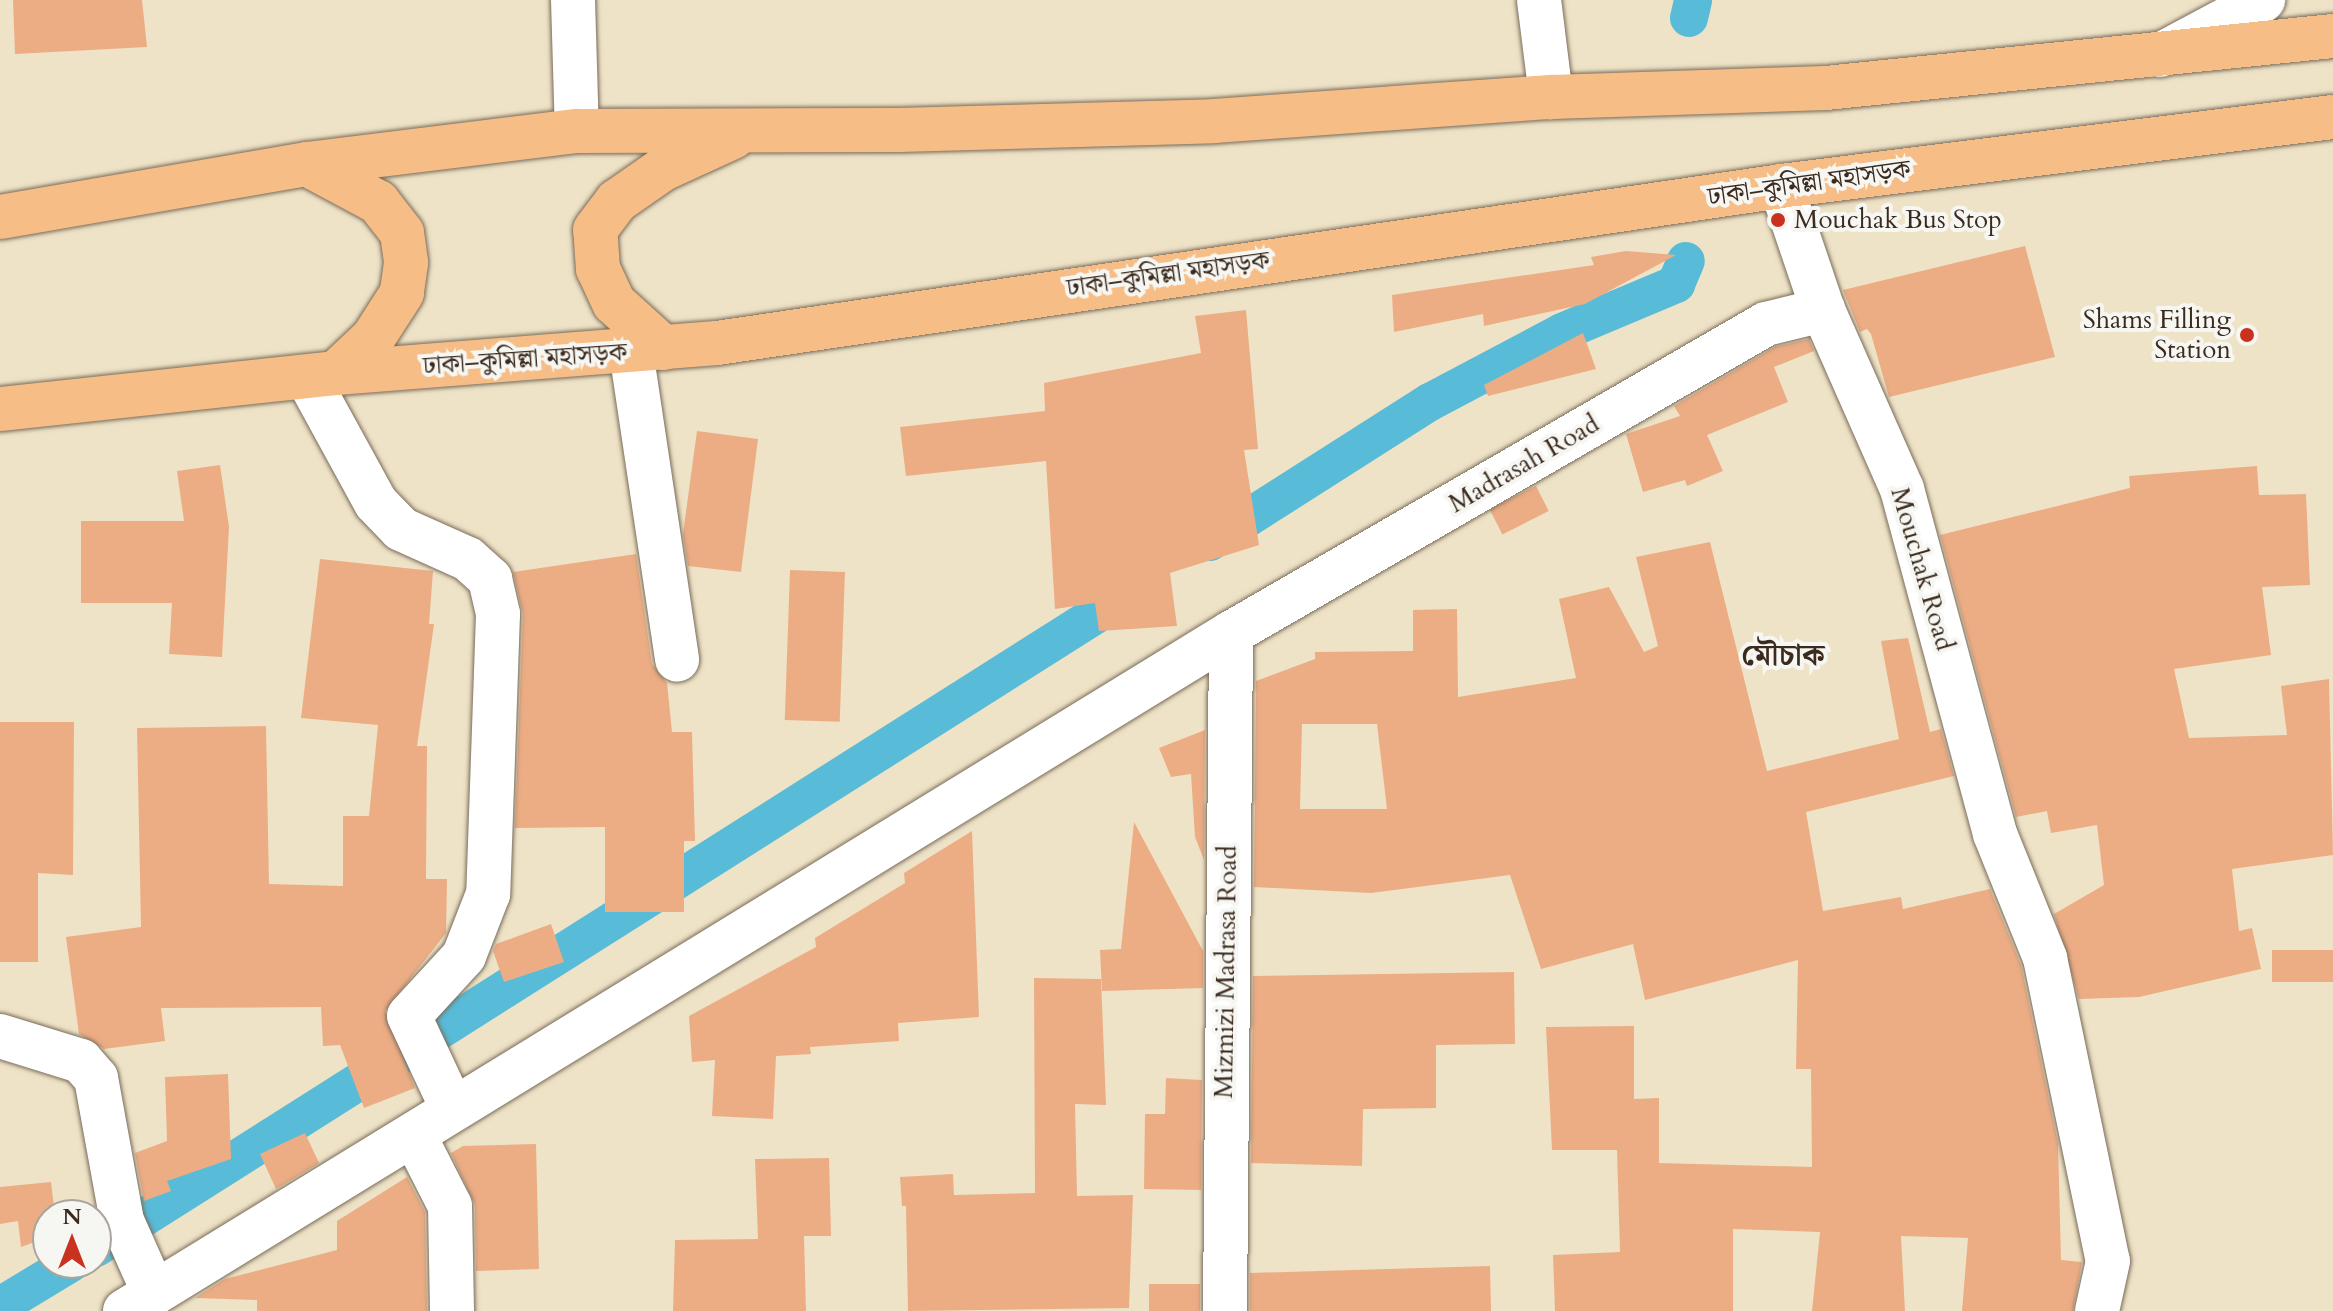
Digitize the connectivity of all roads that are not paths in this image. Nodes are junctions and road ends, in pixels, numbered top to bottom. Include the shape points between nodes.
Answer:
1 (573, 0) edge
2 (1539, 0) edge
3 (2263, 0) edge
4 (2333, 36) edge
5 (2158, 56) junction
6 (1551, 97) junction
7 (2333, 117) edge
8 (577, 131) junction
9 (746, 131) junction
10 (307, 164) junction
11 (1781, 186) junction
12 (0, 217) edge
13 (1823, 310) junction
14 (648, 350) junction
15 (322, 376) junction
16 (0, 409) edge
17 (1231, 633) junction
18 (677, 660) dead end
19 (0, 1036) edge
20 (452, 1108) junction
21 (415, 1137) junction
22 (134, 1271) edge
23 (452, 1311) edge
24 (1225, 1311) edge
25 (2097, 1311) edge

1 - 8 street
2 - 6 street
3 - 5 street
4 - 5 highway
5 - 6 highway via 1826,88
6 - 9 highway via 1214,121
7 - 11 highway, ঢাকা–কুমিল্লা মহাসড়ক
8 - 9 highway
8 - 10 highway
9 - 14 highway via 663,169 617,201 595,230 598,269 614,303
10 - 12 highway
10 - 15 highway via 378,202 402,233 406,263 402,293 373,338
11 - 13 street, Mouchak Road
11 - 14 highway, ঢাকা–কুমিল্লা মহাসড়ক
13 - 17 street, Madrasah Road via 1766,324
13 - 25 street, Mouchak Road via 1902,489 1995,834 2045,958 2108,1261
14 - 15 highway, ঢাকা–কুমিল্লা মহাসড়ক
14 - 18 street
15 - 16 highway, ঢাকা–কুমিল্লা মহাসড়ক
15 - 20 street via 376,503 401,529 468,559 490,579 498,614 488,894 464,956 409,1016
17 - 20 street, Madrasah Road
17 - 24 street, Mizmizi Madrasa Road
19 - 22 street via 81,1061 96,1078
20 - 21 street, Madrasah Road
21 - 22 street, Madrasah Road
21 - 23 street via 450,1206

